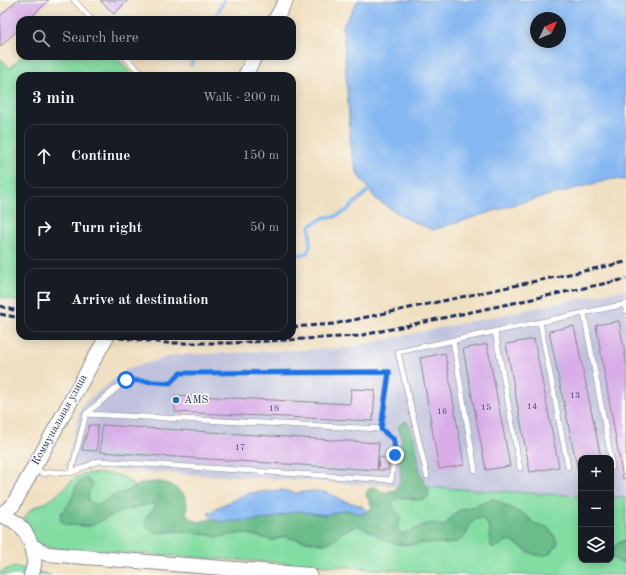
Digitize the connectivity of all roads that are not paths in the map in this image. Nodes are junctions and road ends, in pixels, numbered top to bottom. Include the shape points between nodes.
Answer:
1 (74, 0) edge
2 (286, 0) edge
3 (88, 16) edge
4 (277, 16) edge
5 (128, 60) edge
6 (253, 60) edge
7 (140, 72) edge
8 (247, 72) edge
9 (625, 304) edge
10 (626, 311) edge
11 (584, 313) junction
12 (540, 322) junction
13 (495, 331) junction
14 (105, 340) edge
15 (453, 340) junction
16 (86, 414) junction
17 (381, 429) junction
18 (610, 455) edge
19 (568, 467) dead end
20 (520, 468) dead end
21 (33, 469) junction
22 (475, 470) dead end
23 (71, 474) junction
24 (427, 476) dead end
25 (13, 505) junction
26 (0, 515) edge
27 (15, 523) junction
28 (32, 546) junction
29 (48, 554) junction
30 (32, 569) edge
31 (310, 575) edge

1 - 3 lane
2 - 4 main road
5 - 7 lane
6 - 8 main road
9 - 10 lane
9 - 11 lane
11 - 12 lane
11 - 18 lane
12 - 13 lane
12 - 19 lane
13 - 15 lane
13 - 20 lane
14 - 21 main road, Коммунальная улица
15 - 22 lane
15 - 24 lane via 398,352
16 - 17 lane
16 - 17 lane via 126,380 170,383 180,373 389,372
16 - 23 lane
17 - 23 lane via 394,440 395,455 391,480 98,461
21 - 23 lane via 45,474
21 - 25 main road, Коммунальная улица
25 - 26 main road
25 - 27 main road
26 - 27 main road
27 - 28 main road via 23,530
28 - 29 main road
28 - 30 main road
29 - 30 main road
29 - 31 main road

